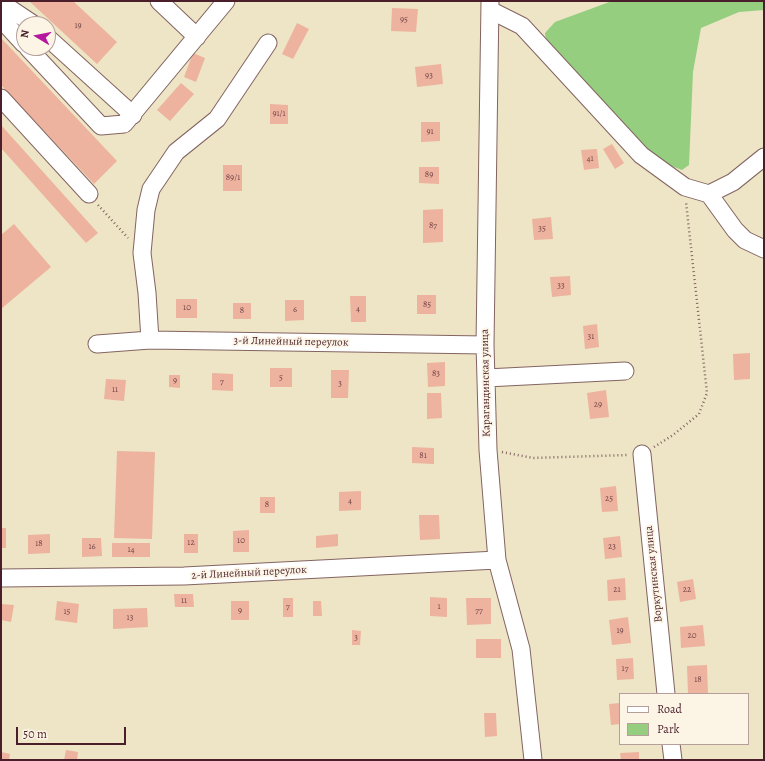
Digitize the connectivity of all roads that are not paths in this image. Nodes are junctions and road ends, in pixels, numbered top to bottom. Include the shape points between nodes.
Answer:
1 (159, 1) edge
2 (226, 1) edge
3 (1, 5) edge
4 (490, 6) edge
5 (21, 16) edge
6 (1, 19) edge
7 (16, 35) edge
8 (197, 38) junction
9 (268, 43) dead end
10 (56, 45) edge
11 (35, 56) edge
12 (1, 98) edge
13 (133, 115) junction
14 (764, 157) edge
15 (89, 194) road end
16 (709, 194) junction
17 (764, 249) edge
18 (150, 340) junction
19 (97, 344) dead end
20 (485, 345) junction
21 (625, 371) dead end
22 (486, 378) junction
23 (642, 454) road end
24 (497, 560) junction
25 (1, 578) edge
26 (666, 693) edge
27 (671, 745) edge
28 (533, 760) edge
29 (673, 760) edge

1 - 8 street
2 - 8 street
3 - 5 street
4 - 16 street via 522,26 641,155 684,187
4 - 20 street, Карагандинская улица
6 - 7 street
8 - 13 street
9 - 18 street via 222,113 176,152 151,189 146,210 142,253
10 - 13 street
11 - 13 street via 101,126 124,124
12 - 15 street
14 - 16 street via 733,182
16 - 17 street via 745,240
18 - 19 street, 3-й Линейный переулок
18 - 20 street, 3-й Линейный переулок
20 - 22 street, Карагандинская улица
21 - 22 street
22 - 24 street, Карагандинская улица via 488,450
23 - 26 street, Воркутинская улица
24 - 25 street, 2-й Линейный переулок via 184,576
24 - 28 street, Карагандинская улица via 520,649
27 - 29 street

